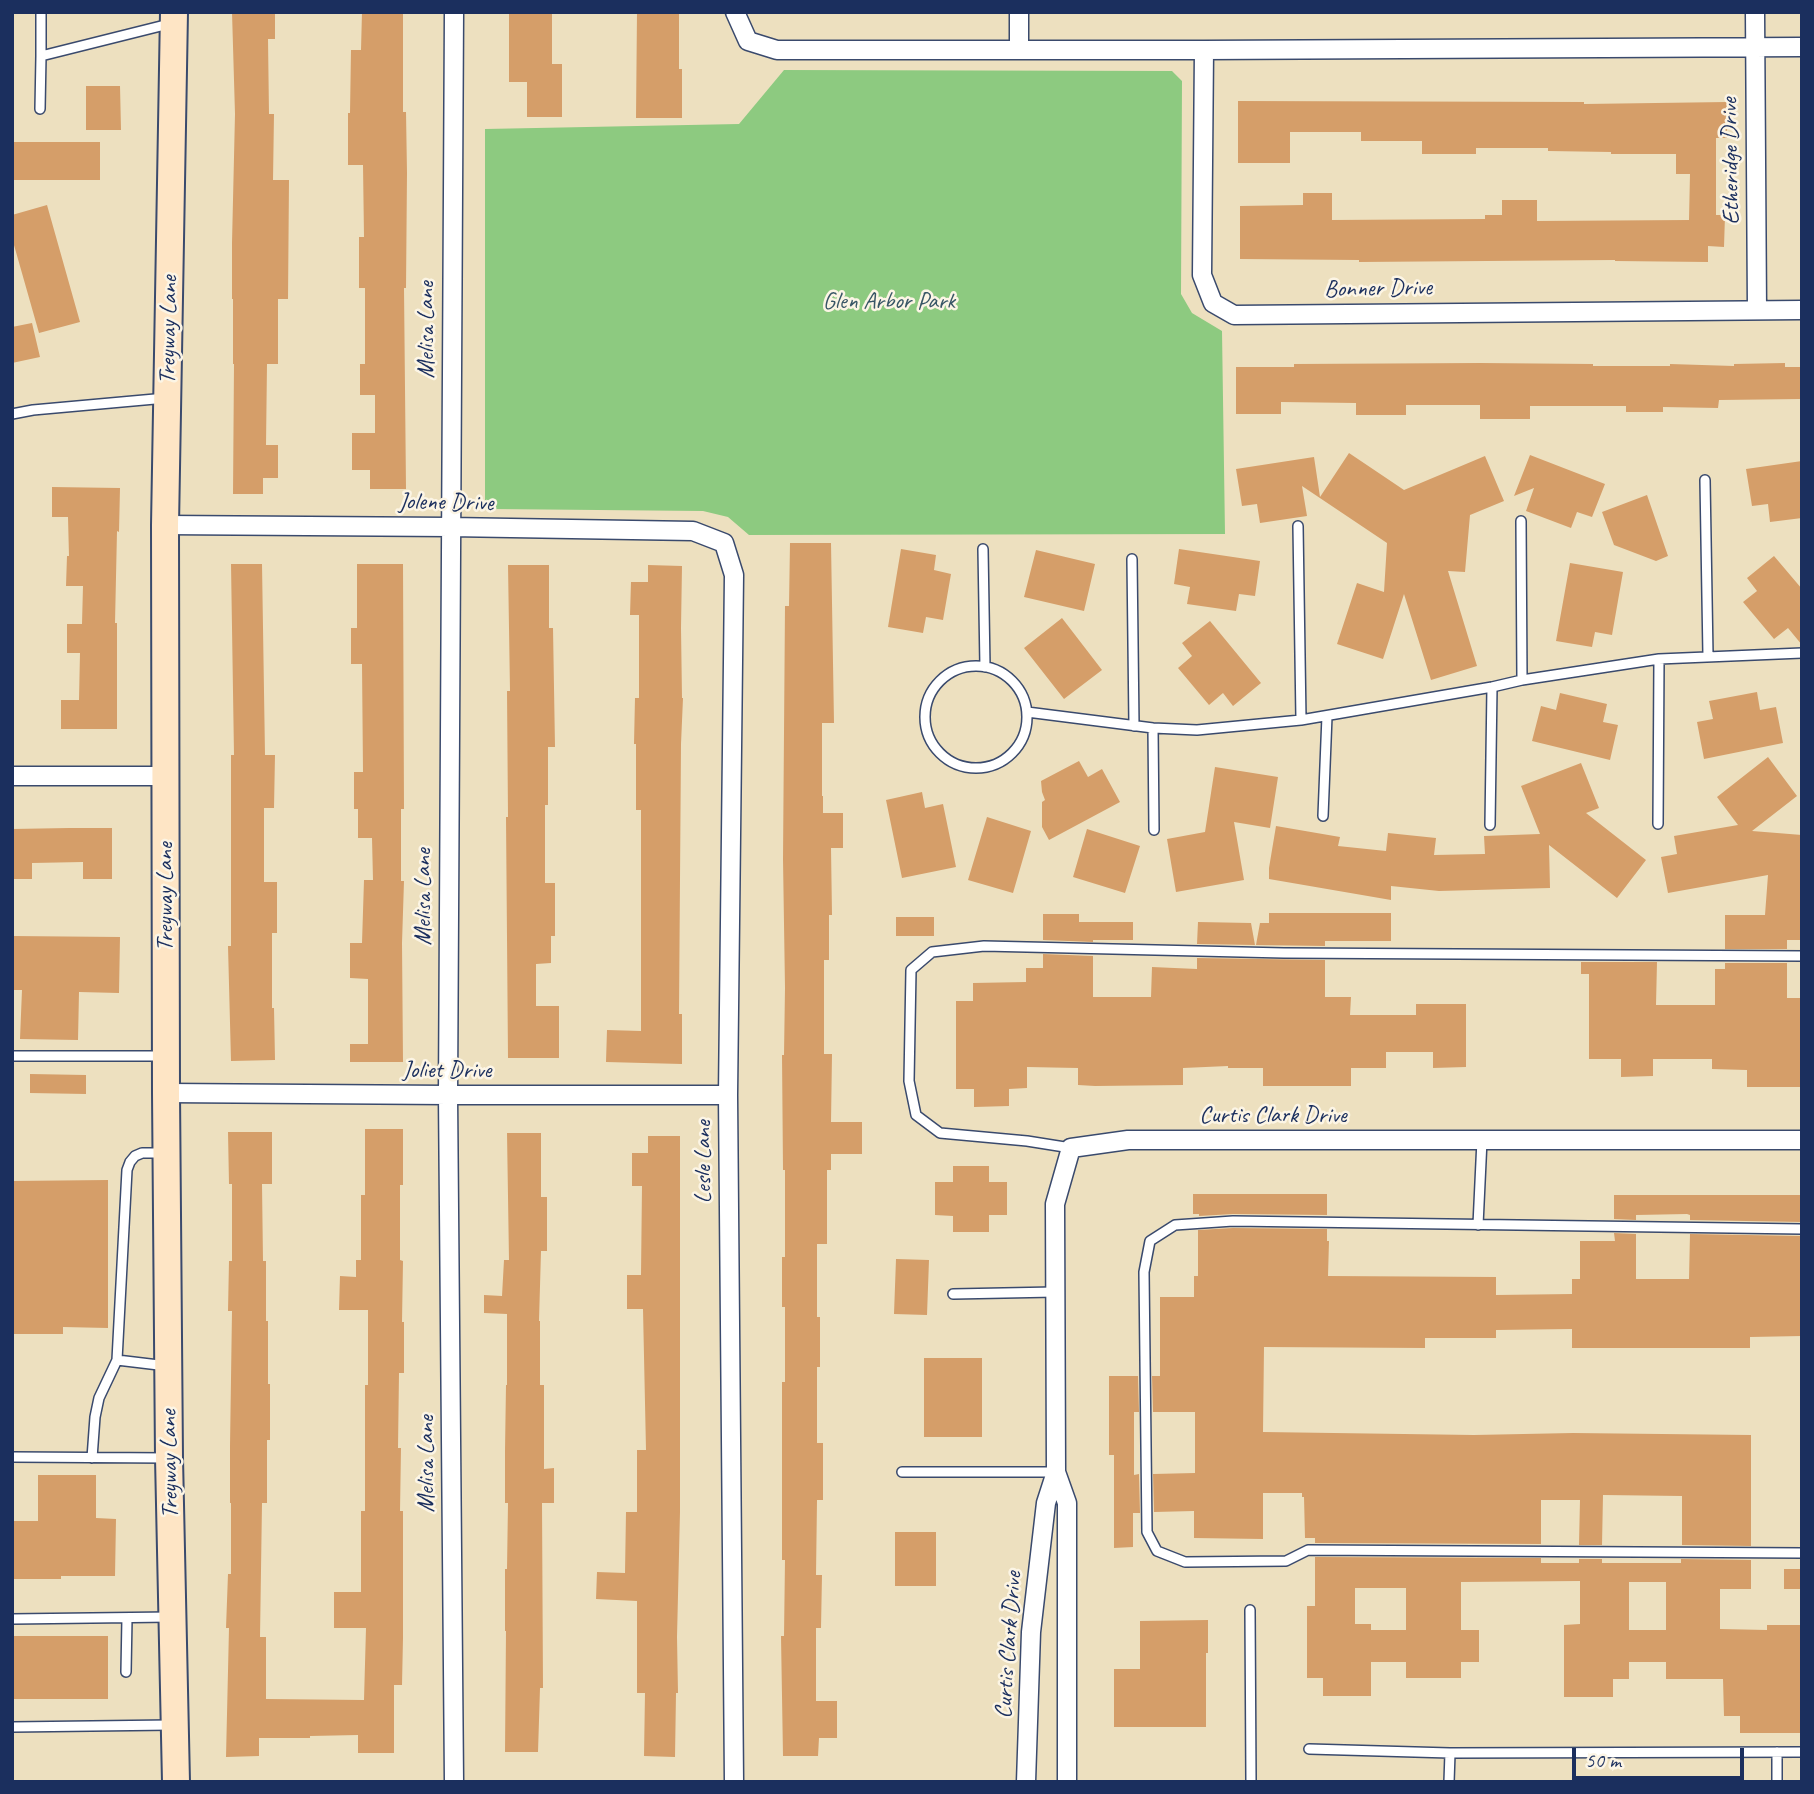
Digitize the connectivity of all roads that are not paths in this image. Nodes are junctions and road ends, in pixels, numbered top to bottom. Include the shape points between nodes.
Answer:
1 (41, 12) edge
2 (454, 12) edge
3 (735, 12) edge
4 (1018, 12) edge
5 (1755, 12) edge
6 (174, 17) edge
7 (1755, 46) junction
8 (1802, 47) edge
9 (1019, 50) junction
10 (1204, 50) junction
11 (41, 56) junction
12 (40, 109) dead end
13 (1757, 310) junction
14 (1802, 310) edge
15 (168, 398) junction
16 (12, 414) edge
17 (1706, 480) dead end
18 (1521, 522) dead end
19 (165, 525) junction
20 (1298, 526) dead end
21 (450, 527) junction
22 (724, 543) joint
23 (983, 549) dead end
24 (1132, 559) dead end
25 (1802, 653) edge
26 (1708, 656) junction
27 (1659, 659) junction
28 (985, 667) junction
29 (1522, 680) junction
30 (1492, 687) junction
31 (1027, 712) junction
32 (1327, 716) junction
33 (1301, 720) junction
34 (1134, 726) junction
35 (1153, 728) junction
36 (12, 776) edge
37 (166, 776) junction
38 (1323, 816) dead end
39 (1658, 824) dead end
40 (1490, 825) dead end
41 (1154, 830) dead end
42 (1802, 956) edge
43 (12, 1056) edge
44 (166, 1056) junction
45 (166, 1093) junction
46 (728, 1095) junction
47 (448, 1096) junction
48 (1482, 1140) junction
49 (1802, 1140) edge
50 (1071, 1148) junction
51 (167, 1153) junction
52 (1478, 1225) junction
53 (1802, 1229) edge
54 (1055, 1292) junction
55 (953, 1294) dead end
56 (117, 1360) junction
57 (168, 1366) junction
58 (12, 1457) edge
59 (92, 1458) junction
60 (169, 1458) junction
61 (902, 1472) dead end
62 (1056, 1472) junction
63 (1802, 1553) edge
64 (1250, 1610) dead end
65 (127, 1618) junction
66 (172, 1618) junction
67 (12, 1619) edge
68 (126, 1672) dead end
69 (174, 1725) junction
70 (12, 1727) edge
71 (1309, 1749) dead end
72 (1777, 1752) junction
73 (1802, 1752) edge
74 (1450, 1753) junction
75 (176, 1782) edge
76 (454, 1782) edge
77 (734, 1782) edge
78 (1026, 1782) edge
79 (1067, 1782) edge
80 (1251, 1782) edge
81 (1450, 1782) edge
82 (1777, 1782) edge

1 - 11 lane
2 - 21 street, Melisa Lane
3 - 9 street via 748,41 777,50
4 - 9 street
5 - 7 street, Etheridge Drive
6 - 11 lane
6 - 15 street, Treyway Lane
7 - 8 street
7 - 10 street
7 - 13 street, Etheridge Drive
9 - 10 street
10 - 13 street, Bonner Drive via 1202,275 1213,303 1234,315
11 - 12 lane
13 - 14 street, Bonner Drive
15 - 16 lane
15 - 19 street, Treyway Lane
17 - 26 lane
18 - 29 lane
19 - 21 street, Jolene Drive
19 - 37 street, Treyway Lane
20 - 33 lane
21 - 22 street, Jolene Drive via 693,531
21 - 47 street, Melisa Lane
22 - 46 street, Lesle Lane via 734,575
23 - 28 lane
24 - 34 lane
25 - 26 lane
26 - 27 lane
27 - 29 lane
27 - 39 lane
28 - 31 lane via 1009,678
28 - 31 lane via 955,670 932,690 924,719 933,747 957,765 986,768 1012,754 1021,741
29 - 30 lane
30 - 32 lane
30 - 40 lane
31 - 34 lane
32 - 33 lane
32 - 38 lane
33 - 35 lane via 1197,730
34 - 35 lane
35 - 41 lane
36 - 37 street
37 - 44 street, Treyway Lane
42 - 50 lane via 984,946 932,952 911,970 909,1081 916,1115 940,1133
43 - 44 lane
44 - 45 street, Treyway Lane
45 - 47 street, Joliet Drive
45 - 51 street, Treyway Lane
46 - 47 street, Joliet Drive
46 - 77 street, Lesle Lane
47 - 76 street, Melisa Lane
48 - 49 street, Curtis Clark Drive
48 - 50 street, Curtis Clark Drive via 1128,1140
48 - 52 lane
50 - 54 street, Curtis Clark Drive via 1055,1204
51 - 56 lane via 142,1153 130,1161 127,1170
51 - 57 street, Treyway Lane
52 - 53 lane
52 - 63 lane via 1221,1222 1175,1225 1150,1241 1144,1272 1147,1532 1157,1551 1185,1562 1286,1560 1308,1550
54 - 55 lane
54 - 62 street, Curtis Clark Drive
56 - 57 lane
56 - 59 lane via 99,1398
57 - 60 street, Treyway Lane
58 - 59 lane
59 - 60 lane
60 - 66 street, Treyway Lane
61 - 62 lane
62 - 78 street, Curtis Clark Drive via 1046,1503 1031,1632
62 - 79 street, Curtis Clark Drive via 1067,1503
64 - 80 lane
65 - 66 lane
65 - 67 lane
65 - 68 lane
66 - 69 street, Treyway Lane
69 - 70 lane
69 - 75 street, Treyway Lane
71 - 74 lane
72 - 73 lane
72 - 74 lane
72 - 82 lane
74 - 81 lane

